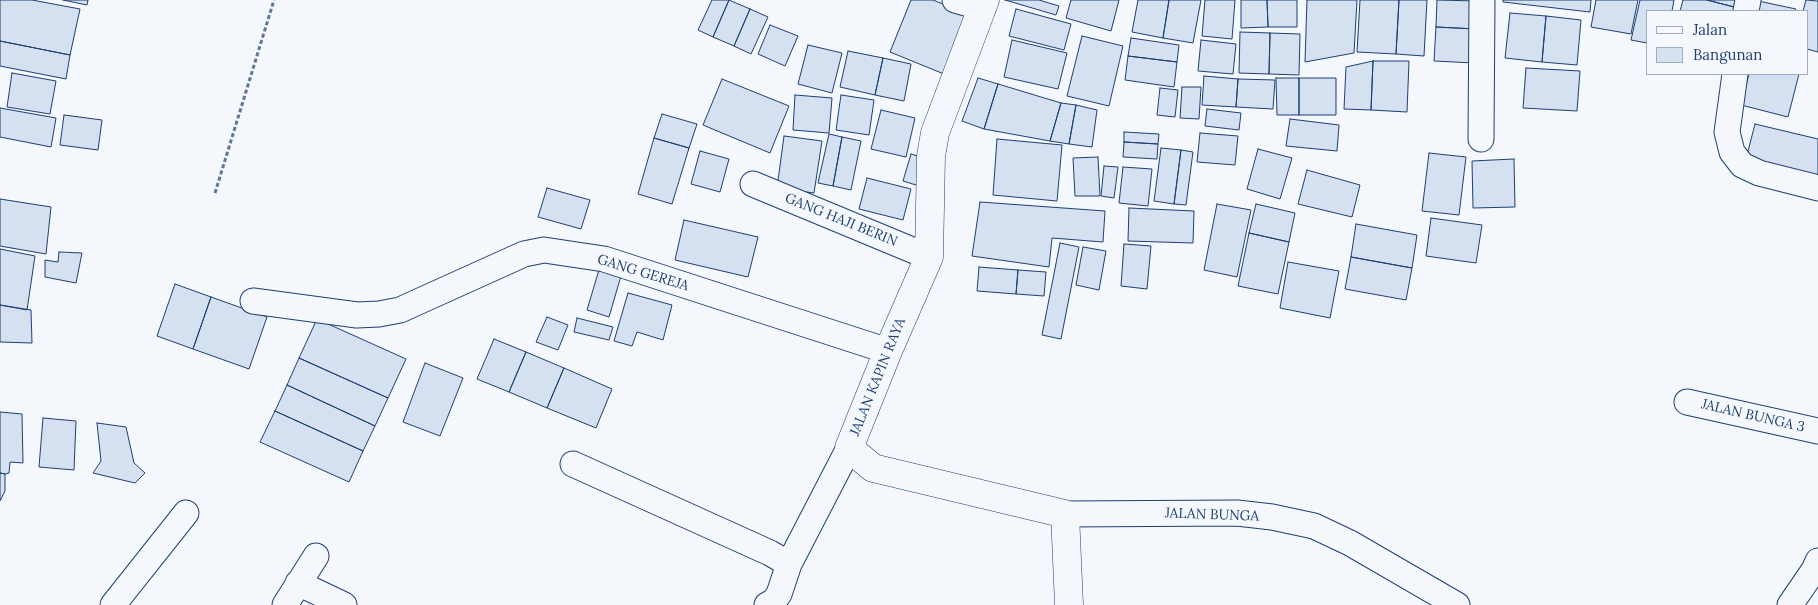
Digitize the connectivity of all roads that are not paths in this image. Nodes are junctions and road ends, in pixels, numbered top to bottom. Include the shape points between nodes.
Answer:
1 (955, 0) edge
2 (1482, 0) edge
3 (984, 4) edge
4 (1735, 75) edge
5 (1481, 139) dead end
6 (752, 184) dead end
7 (1818, 188) edge
8 (929, 257) junction
9 (253, 301) dead end
10 (888, 351) junction
11 (1687, 402) dead end
12 (1818, 431) edge
13 (849, 448) junction
14 (573, 464) dead end
15 (186, 513) dead end
16 (1065, 514) junction
17 (316, 556) dead end
18 (1818, 561) edge
19 (789, 564) junction
20 (298, 584) junction
21 (113, 605) edge
22 (285, 605) edge
23 (344, 605) edge
24 (767, 605) edge
25 (1069, 605) edge
26 (1457, 605) edge
27 (1790, 605) edge

1 - 3 street
2 - 5 street
3 - 8 street, JALAN KAPIN RAYA via 936,133 931,156
4 - 7 street via 1727,132 1732,152 1742,165 1759,173
6 - 8 street, GANG HAJI BERIN
8 - 10 street, JALAN KAPIN RAYA
9 - 10 street, GANG GEREJA via 357,315 379,314 400,310 524,254 544,250 604,259
10 - 13 street, JALAN KAPIN RAYA
11 - 12 street, JALAN BUNGA 3
13 - 16 street, JALAN KAPIN RAYA via 873,468
13 - 19 street
14 - 19 street
15 - 21 street
16 - 25 street
16 - 26 street, JALAN BUNGA via 1237,513 1314,526 1350,542
17 - 20 street
18 - 27 street
19 - 24 street via 780,594
20 - 22 street
20 - 23 street

